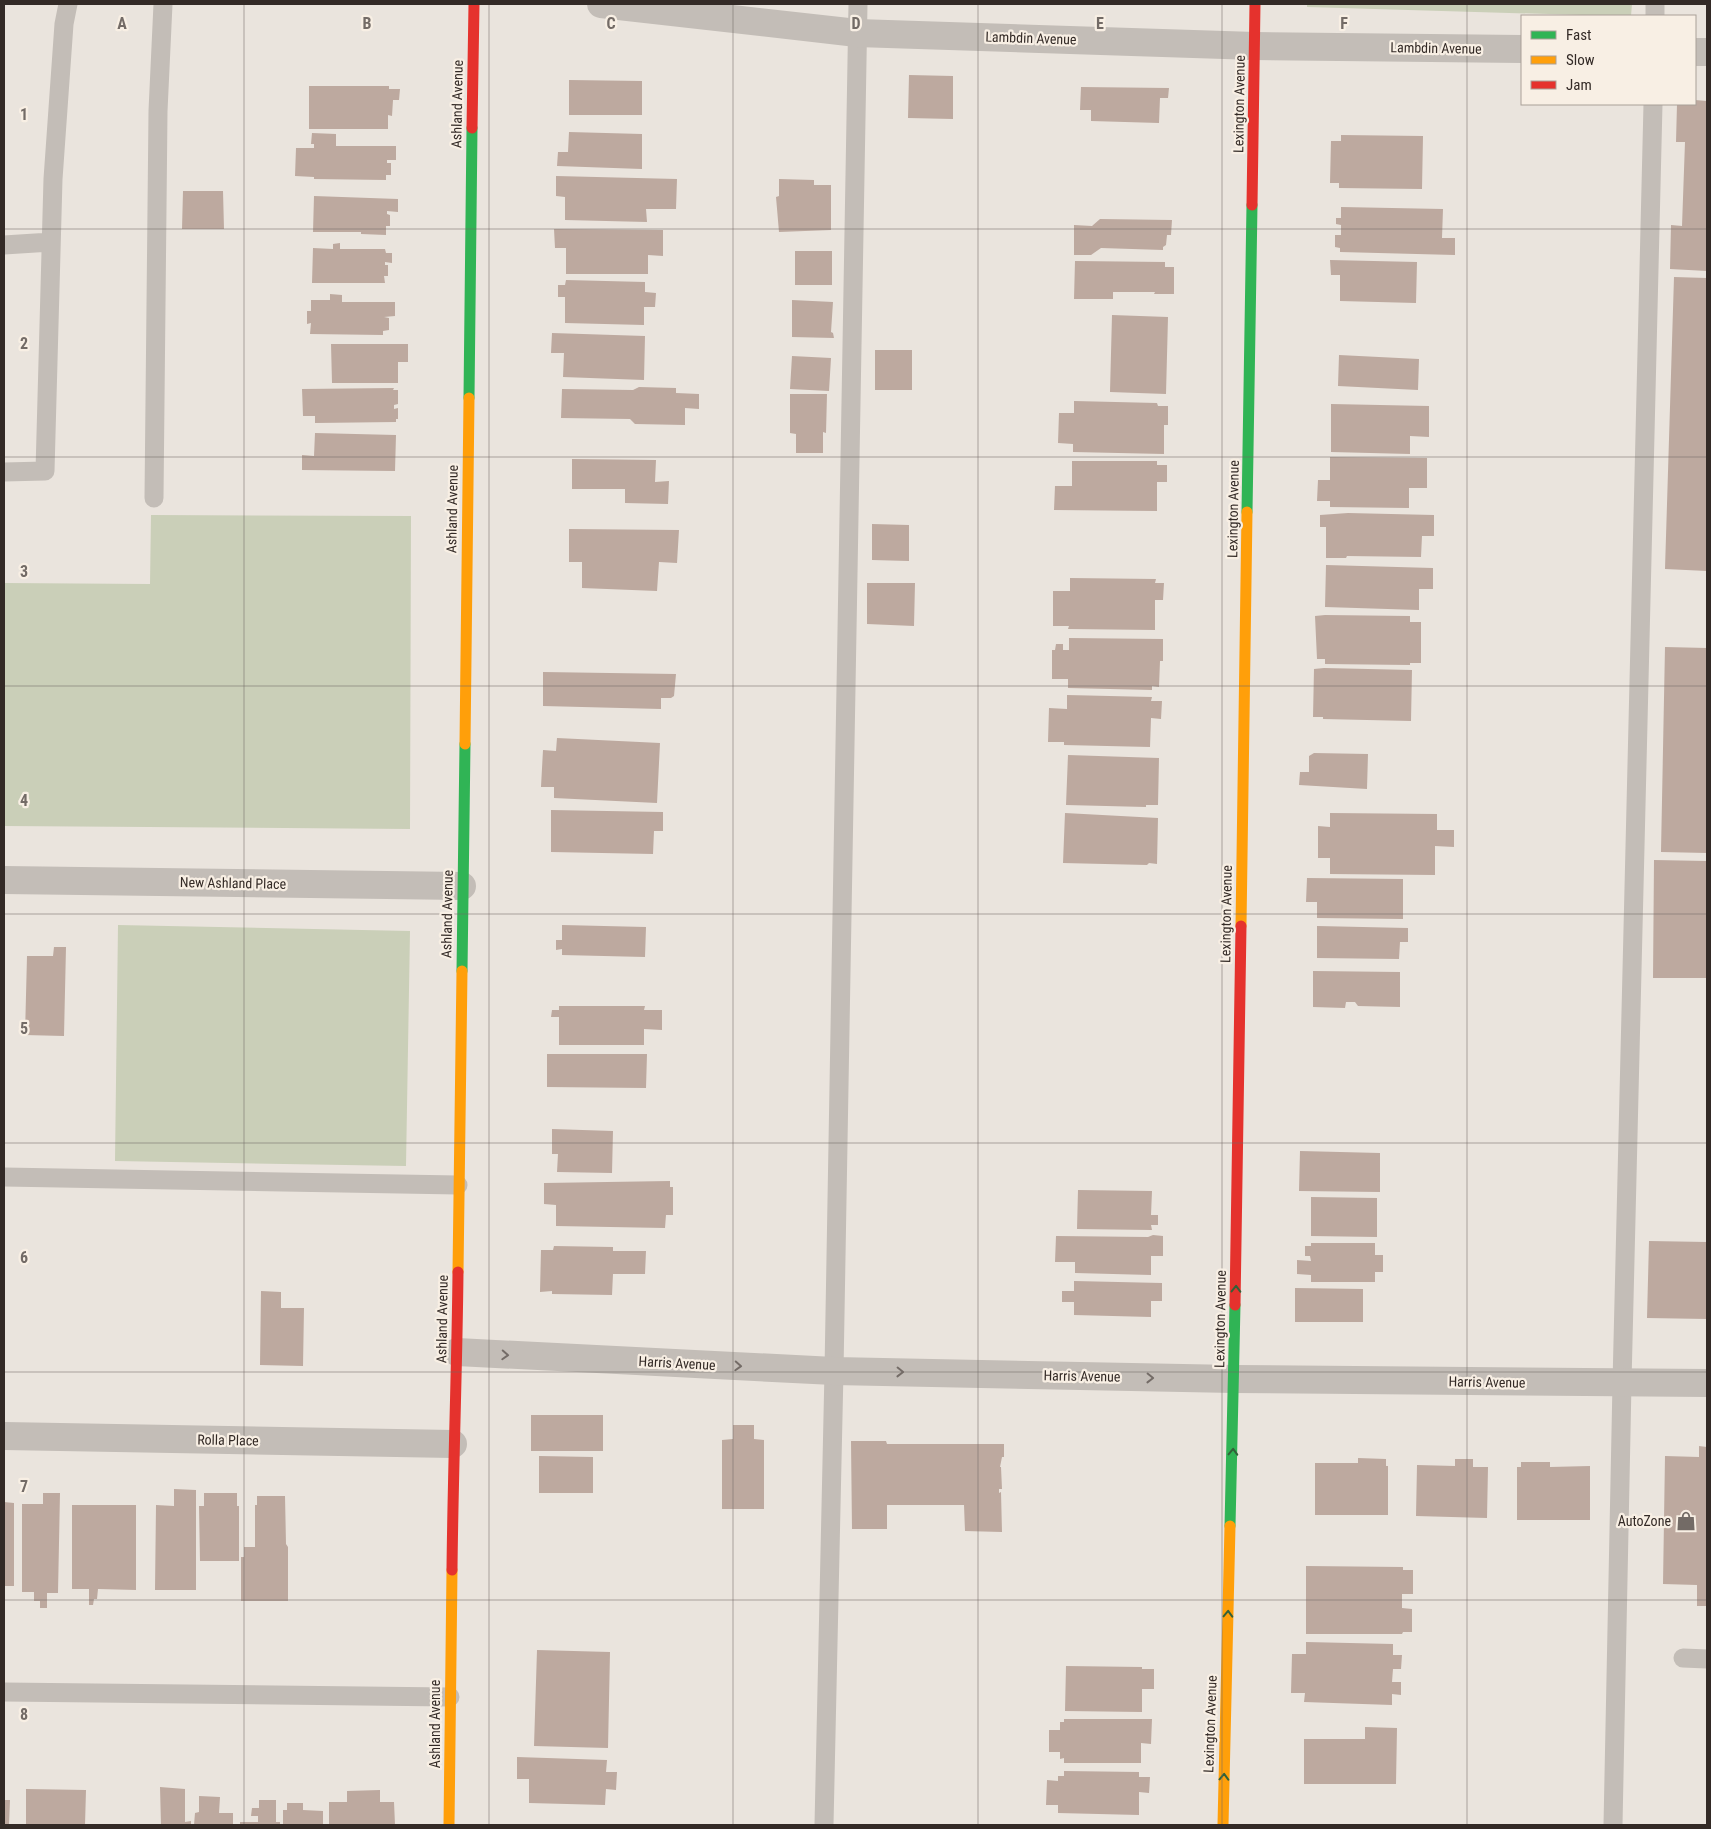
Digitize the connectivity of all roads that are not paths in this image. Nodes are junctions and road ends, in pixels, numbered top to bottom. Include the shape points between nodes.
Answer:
1 (68, 4) edge
2 (163, 4) edge
3 (474, 4) edge
4 (601, 4) edge
5 (858, 4) edge
6 (1255, 4) edge
7 (857, 33) junction
8 (1254, 46) junction
9 (1521, 49) edge
10 (1653, 105) edge
11 (51, 242) junction
12 (4, 245) edge
13 (4, 472) edge
14 (154, 498) dead end
15 (4, 880) edge
16 (462, 886) junction
17 (4, 1177) edge
18 (458, 1185) junction
19 (457, 1352) junction
20 (834, 1371) junction
21 (1234, 1379) junction
22 (1622, 1383) junction
23 (1707, 1383) edge
24 (4, 1436) edge
25 (453, 1444) junction
26 (1683, 1658) dead end
27 (1707, 1659) edge
28 (4, 1692) edge
29 (450, 1697) junction
30 (449, 1825) edge
31 (824, 1825) edge
32 (1222, 1825) edge
33 (1613, 1825) edge

1 - 11 lane via 62,43
2 - 14 lane via 158,111
3 - 16 street, Ashland Avenue
4 - 7 street, Lambdin Avenue
5 - 7 lane
6 - 8 street, Lexington Avenue
7 - 8 street, Lambdin Avenue
7 - 20 lane
8 - 9 street, Lambdin Avenue
21 -> 8 street, Lexington Avenue
10 - 22 lane
11 - 12 lane
11 - 13 lane via 45,471
15 - 16 street, New Ashland Place
16 - 18 street, Ashland Avenue
17 - 18 lane
18 - 19 street, Ashland Avenue
19 -> 20 street, Harris Avenue
19 - 25 street, Ashland Avenue
20 -> 21 street, Harris Avenue
20 - 31 lane
21 - 22 street, Harris Avenue
32 -> 21 street, Lexington Avenue
22 - 23 street, Harris Avenue
22 - 33 lane
24 - 25 street, Rolla Place
25 - 29 street, Ashland Avenue
26 - 27 lane
28 - 29 lane
29 - 30 street, Ashland Avenue

